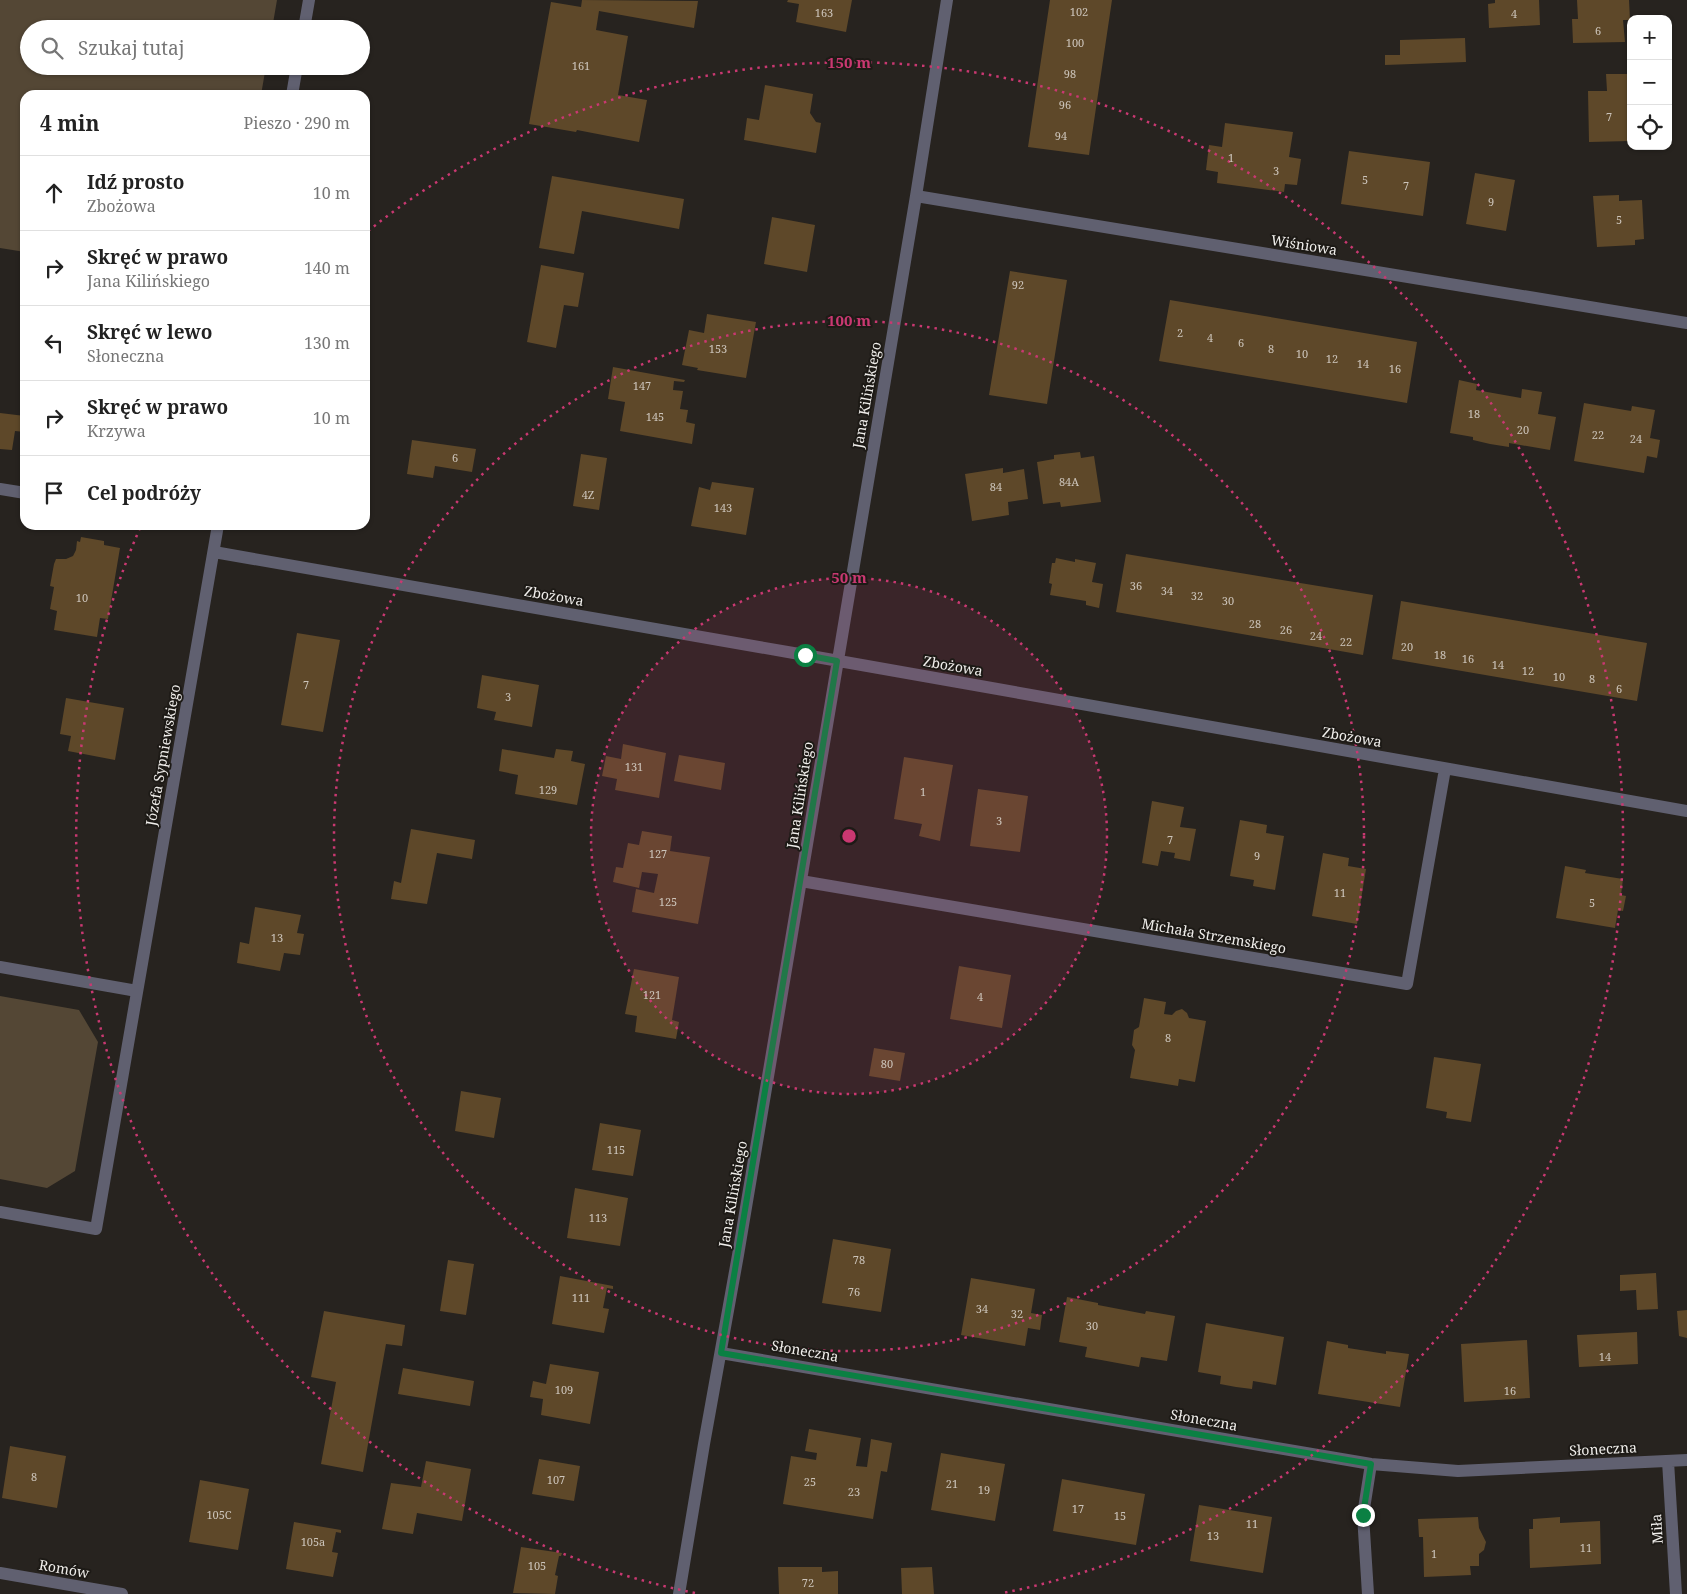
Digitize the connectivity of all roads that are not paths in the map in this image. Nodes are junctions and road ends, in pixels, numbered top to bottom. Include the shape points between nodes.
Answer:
1 (309, 0) edge
2 (947, 0) edge
3 (306, 20) edge
4 (295, 75) edge
5 (293, 90) edge
6 (916, 196) junction
7 (1687, 322) edge
8 (0, 489) edge
9 (20, 493) edge
10 (217, 530) edge
11 (214, 552) junction
12 (837, 661) junction
13 (1445, 769) junction
14 (1687, 811) edge
15 (801, 881) junction
16 (0, 967) edge
17 (137, 991) junction
18 (0, 1212) edge
19 (721, 1353) junction
20 (1687, 1460) edge
21 (1668, 1461) junction
22 (1371, 1464) junction
23 (0, 1573) edge
24 (122, 1594) edge
25 (679, 1594) edge
26 (1368, 1594) edge
27 (1676, 1594) edge

1 - 3 street
2 - 6 street, Jana Kilińskiego
4 - 5 street
6 - 7 street, Wiśniowa
6 - 12 street, Jana Kilińskiego
8 - 9 street
10 - 11 street, Józefa Sypniewskiego
11 - 12 street, Zbożowa
11 - 17 street, Józefa Sypniewskiego
12 - 13 street, Zbożowa
12 - 15 street, Jana Kilińskiego
13 - 14 street, Zbożowa
13 - 15 street, Michała Strzemskiego via 1407,984
15 - 19 street, Jana Kilińskiego
16 - 17 street
17 - 18 street, Józefa Sypniewskiego via 96,1229
19 - 22 street, Słoneczna
19 - 25 street, Jana Kilińskiego
20 - 21 street, Słoneczna
21 - 22 street, Słoneczna via 1458,1471
21 - 27 street, Miła
22 - 26 street via 1363,1515
23 - 24 street, Romów

